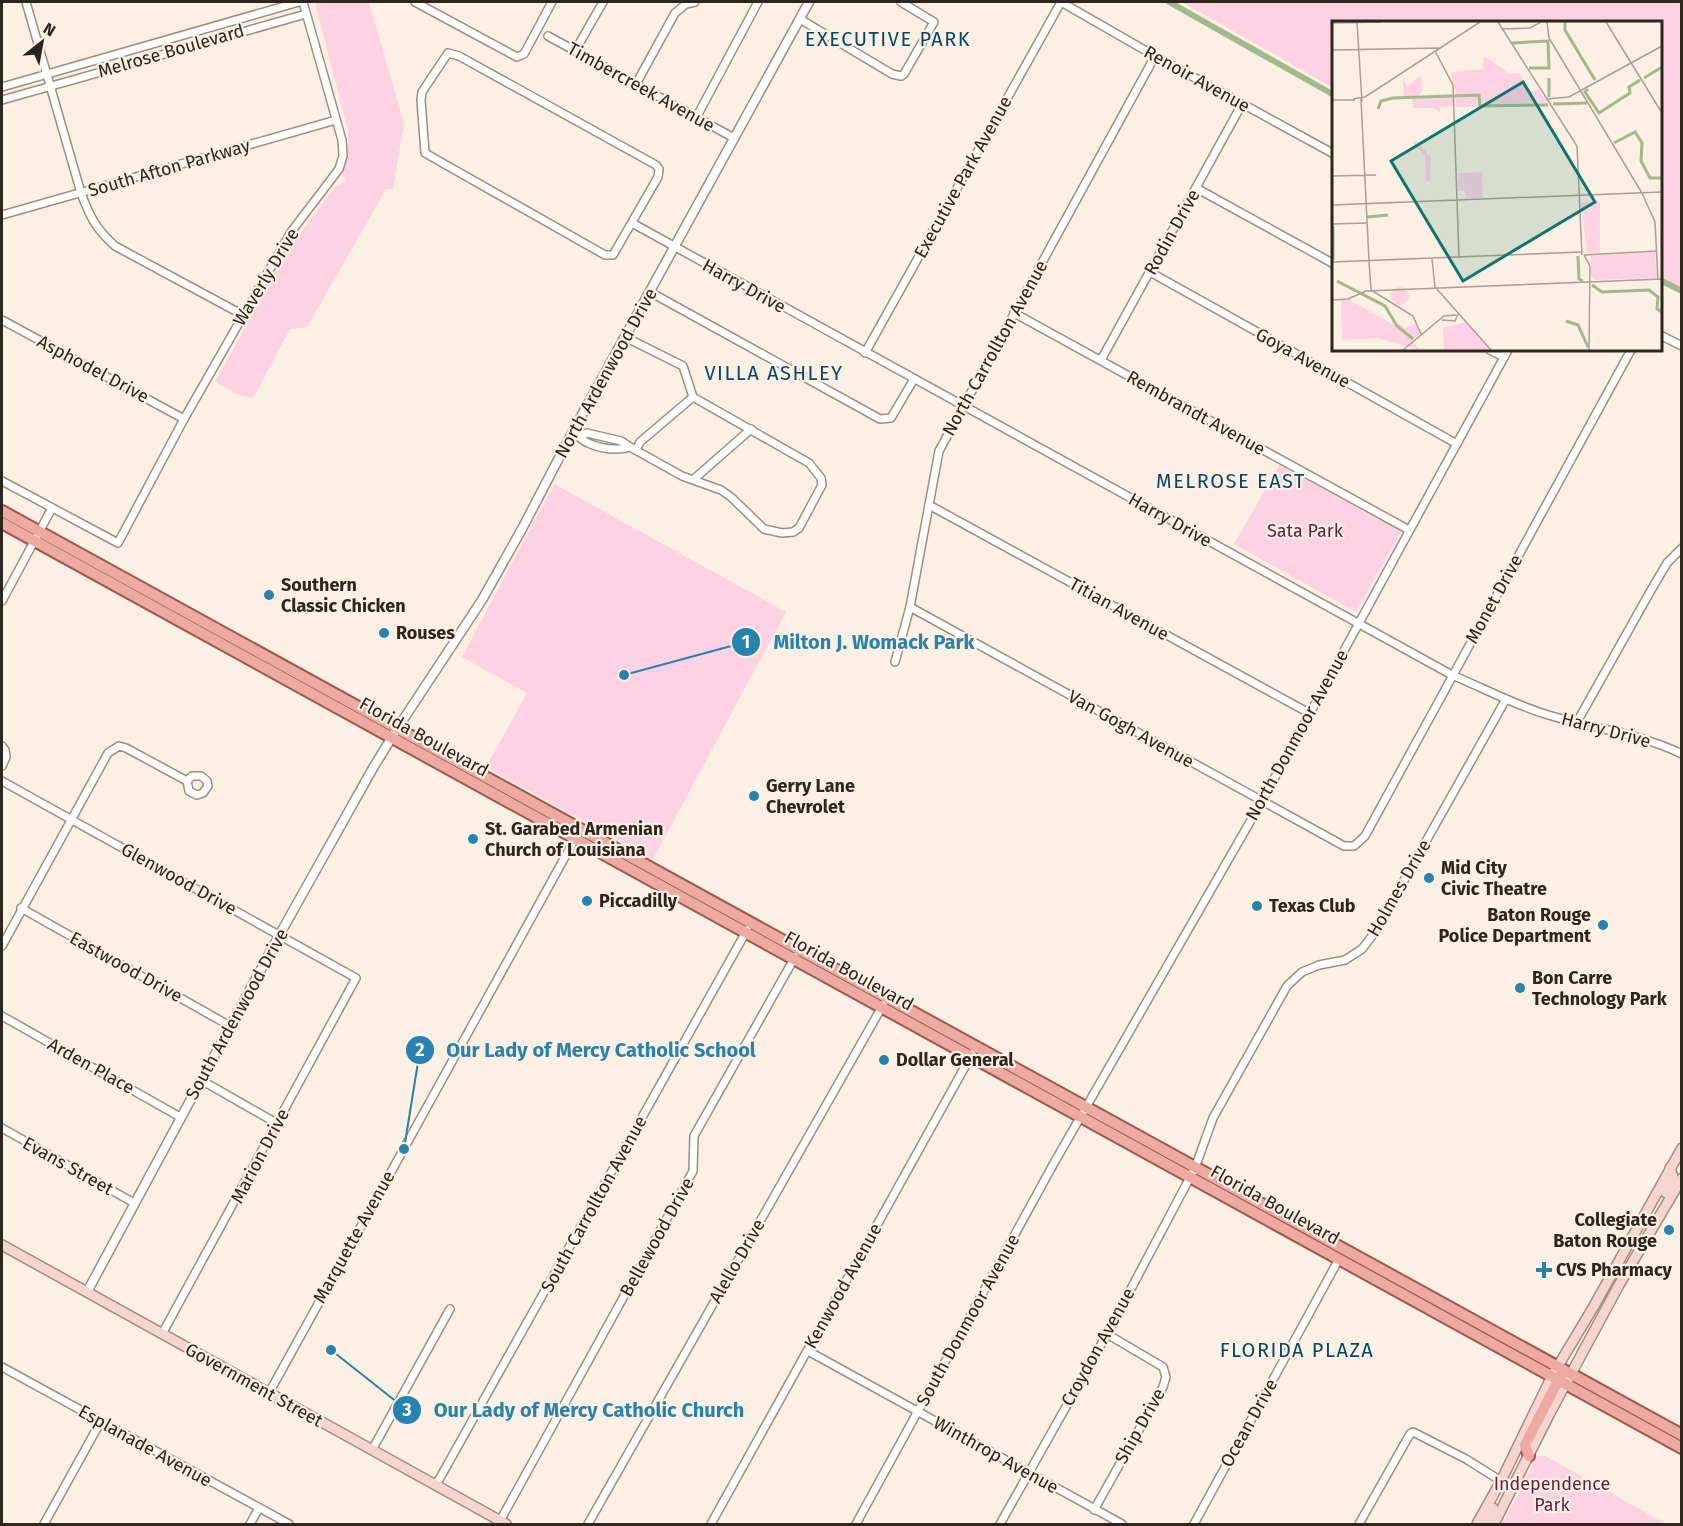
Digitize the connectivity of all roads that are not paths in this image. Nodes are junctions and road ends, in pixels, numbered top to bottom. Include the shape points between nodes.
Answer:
1 (26, 2) edge
2 (301, 2) edge
3 (415, 2) edge
4 (552, 2) edge
5 (603, 2) edge
6 (695, 2) edge
7 (758, 2) edge
8 (809, 2) edge
9 (901, 2) edge
10 (1061, 2) edge
11 (306, 14) junction
12 (800, 19) junction
13 (548, 36) dead end
14 (575, 51) junction
15 (1155, 56) junction
16 (47, 74) junction
17 (636, 84) junction
18 (51, 86) junction
19 (2, 87) edge
20 (2, 100) edge
21 (1242, 104) junction
22 (696, 118) junction
23 (336, 120) junction
24 (734, 138) junction
25 (1332, 153) edge
26 (1196, 188) junction
27 (81, 193) junction
28 (2, 215) edge
29 (632, 223) junction
30 (675, 248) junction
31 (1332, 263) edge
32 (1150, 272) junction
33 (650, 292) junction
34 (1014, 313) junction
35 (243, 315) junction
36 (2, 320) edge
37 (1662, 336) edge
38 (625, 337) junction
39 (1682, 346) edge
40 (1492, 351) edge
41 (1507, 351) edge
42 (1630, 351) edge
43 (865, 353) junction
44 (1504, 357) junction
45 (1101, 360) junction
46 (914, 379) junction
47 (693, 397) junction
48 (964, 406) junction
49 (184, 419) junction
50 (751, 429) junction
51 (576, 435) junction
52 (1457, 444) junction
53 (633, 449) junction
54 (694, 479) junction
55 (2, 480) edge
56 (929, 505) junction
57 (52, 508) junction
58 (2, 511) edge
59 (2, 523) edge
60 (1409, 530) junction
61 (37, 536) junction
62 (1682, 548) edge
63 (2, 601) edge
64 (910, 607) junction
65 (1358, 623) junction
66 (895, 662) dead end
67 (1452, 675) junction
68 (1506, 699) junction
69 (1309, 713) junction
70 (1576, 722) junction
71 (394, 733) junction
72 (3, 748) edge
73 (1682, 754) edge
74 (2, 766) edge
75 (2, 781) edge
76 (187, 781) dead end
77 (1262, 801) junction
78 (72, 820) junction
79 (577, 834) junction
80 (1354, 846) joint
81 (21, 909) junction
82 (748, 928) junction
83 (280, 934) junction
84 (2, 946) edge
85 (796, 954) junction
86 (356, 978) joint
87 (884, 1003) junction
88 (2, 1016) edge
89 (230, 1026) junction
90 (974, 1052) junction
91 (201, 1080) junction
92 (1083, 1112) junction
93 (180, 1117) junction
94 (278, 1124) junction
95 (2, 1128) edge
96 (1101, 1128) junction
97 (1133, 1134) junction
98 (1682, 1148) edge
99 (1675, 1163) edge
100 (1192, 1173) junction
101 (1682, 1176) edge
102 (134, 1203) junction
103 (1663, 1210) junction
104 (2, 1245) edge
105 (1339, 1259) junction
106 (87, 1292) junction
107 (1414, 1294) junction
108 (450, 1310) dead end
109 (162, 1334) junction
110 (1107, 1334) junction
111 (808, 1351) junction
112 (2, 1367) edge
113 (1561, 1375) junction
114 (269, 1393) junction
115 (917, 1412) junction
116 (100, 1421) junction
117 (1682, 1435) edge
118 (1682, 1448) edge
119 (372, 1450) junction
120 (1529, 1456) joint
121 (1028, 1473) junction
122 (1501, 1481) junction
123 (436, 1485) junction
124 (259, 1508) junction
125 (1094, 1510) junction
126 (503, 1523) edge
127 (44, 1524) edge
128 (250, 1524) edge
129 (289, 1524) edge
130 (588, 1524) edge
131 (711, 1524) edge
132 (856, 1524) edge
133 (1000, 1524) edge
134 (1122, 1524) edge
135 (1194, 1524) edge
136 (1359, 1524) edge
137 (1477, 1524) edge
138 (1485, 1524) edge
139 (1494, 1524) edge

1 - 16 street
2 - 11 street, Waverly Drive
2 - 16 street, Melrose Boulevard
3 - 4 street via 517,57 524,54
5 - 14 street
6 - 17 street via 675,13
7 - 22 street
8 - 12 street, North Ardenwood Drive
9 - 12 street via 934,22 901,76
10 - 15 street, Renoir Avenue
10 - 43 street, Executive Park Avenue
11 - 18 street, Melrose Boulevard
11 - 23 street, Waverly Drive
12 - 24 street, North Ardenwood Drive
13 - 14 street, Timbercreek Avenue
14 - 17 street, Timbercreek Avenue
15 - 21 street, Renoir Avenue
15 - 34 street, North Carrollton Avenue
16 - 18 street
16 - 19 street, Melrose Boulevard
17 - 22 street, Timbercreek Avenue
18 - 20 street, Melrose Boulevard
18 - 27 street
21 - 25 street, Renoir Avenue
21 - 26 street, Rodin Drive
22 - 24 street, Timbercreek Avenue
23 - 27 street, South Afton Parkway
23 - 35 street, Waverly Drive via 343,156 339,169 291,232
24 - 30 street, North Ardenwood Drive
26 - 31 street
26 - 32 street, Rodin Drive
27 - 28 street, South Afton Parkway
27 - 35 street via 99,232 115,246
29 - 29 street via 659,173 653,163 459,56 452,53 444,57 422,92 424,151 428,156 605,255 618,249
29 - 30 street, Harry Drive
30 - 33 street, North Ardenwood Drive
30 - 43 street, Harry Drive
32 - 45 street, Rodin Drive
32 - 52 street, Goya Avenue
33 - 38 street, North Ardenwood Drive
33 - 46 street via 880,419 891,418
34 - 45 street, Rembrandt Avenue
34 - 48 street, North Carrollton Avenue
35 - 49 street, Waverly Drive
36 - 49 street, Asphodel Drive
37 - 39 street
38 - 47 street via 683,366
38 - 51 street, North Ardenwood Drive
40 - 44 street
41 - 44 street, North Donmoor Avenue
42 - 67 street, Monet Drive
43 - 46 street, Harry Drive
44 - 52 street, North Donmoor Avenue
45 - 60 street, Rembrandt Avenue
46 - 48 street, Harry Drive
47 - 50 street
47 - 53 street
48 - 56 street, North Carrollton Avenue via 939,451
48 - 65 street, Harry Drive
49 - 57 street, Waverly Drive via 118,543
50 - 54 street
50 - 54 street via 809,463 821,478 822,484 799,528 793,532 764,529 726,494
51 - 53 street via 586,443 618,451
51 - 71 street, North Ardenwood Drive via 482,600
52 - 60 street, North Donmoor Avenue
53 - 54 street
55 - 57 street
56 - 64 street, North Carrollton Avenue
56 - 69 street, Titian Avenue
57 - 61 street
58 - 61 main road, Florida Boulevard
59 - 61 main road, Florida Boulevard
60 - 65 street, North Donmoor Avenue
61 - 63 street
61 - 71 main road, Florida Boulevard
62 - 70 street via 1667,563
64 - 66 street, North Carrollton Avenue
64 - 77 street, Van Gogh Avenue
65 - 67 street, Harry Drive
65 - 69 street, North Donmoor Avenue
67 - 68 street, Harry Drive
67 - 80 street, Monet Drive via 1365,836
68 - 70 street, Harry Drive
68 - 100 street, Holmes Drive via 1375,932 1362,949 1346,960 1302,972 1287,986 1213,1118
69 - 77 street, North Donmoor Avenue
70 - 73 street, Harry Drive
71 - 79 main road, Florida Boulevard
71 - 83 street, South Ardenwood Drive
72 - 74 street via 6,758
75 - 78 street, Glenwood Drive
76 - 78 street via 119,746 108,753
77 - 80 street, Van Gogh Avenue via 1344,846
77 - 92 street, North Donmoor Avenue
78 - 81 street
78 - 83 street, Glenwood Drive
79 - 82 main road, Florida Boulevard
79 - 114 street, Marquette Avenue
81 - 84 street
81 - 89 street, Eastwood Drive
82 - 85 main road, Florida Boulevard
82 - 123 street, South Carrollton Avenue
83 - 86 street, Glenwood Drive
83 - 89 street, South Ardenwood Drive
85 - 87 main road, Florida Boulevard
85 - 126 street, Bellewood Drive via 694,1136 693,1171
86 - 94 street, Marion Drive
87 - 90 main road, Florida Boulevard
87 - 130 street, Alello Drive
88 - 93 street, Arden Place
89 - 91 street, South Ardenwood Drive
90 - 92 main road, Florida Boulevard
90 - 111 street, Kenwood Avenue
91 - 93 street, South Ardenwood Drive
91 - 94 street
92 - 96 main road, Florida Boulevard
92 - 97 main road, Florida Boulevard
92 - 115 street, South Donmoor Avenue
93 - 102 street, South Ardenwood Drive
94 - 109 street, Marion Drive
95 - 102 street, Evans Street
96 - 97 main road via 1104,1124
96 - 100 main road, Florida Boulevard
97 - 100 main road, Florida Boulevard
98 - 99 main road
99 - 101 street
99 - 103 main road via 1662,1201
99 - 113 main road via 1594,1306
100 - 105 main road, Florida Boulevard
100 - 107 main road, Florida Boulevard
100 - 110 street, Croydon Avenue
101 - 103 main road
102 - 106 street, South Ardenwood Drive
103 - 113 main road
104 - 106 main road, Government Street
105 - 107 main road, Florida Boulevard
105 - 135 street, Ocean Drive
106 - 109 main road, Government Street
107 - 113 main road, Florida Boulevard
108 - 119 street
109 - 114 main road, Government Street
110 - 121 street, Croydon Avenue
110 - 125 street, Ship Drive via 1163,1367 1166,1377
111 - 115 street, Winthrop Avenue
111 - 131 street, Kenwood Avenue
112 - 116 street, Esplanade Avenue
113 - 117 main road, Florida Boulevard
113 - 118 main road, Florida Boulevard
113 - 120 main road via 1529,1434 1525,1445
113 - 122 main road
114 - 119 main road, Government Street
115 - 121 street, Winthrop Avenue
115 - 132 street, South Donmoor Avenue
116 - 124 street, Esplanade Avenue
116 - 127 street
119 - 123 main road, Government Street
120 - 139 main road
121 - 125 street, Winthrop Avenue
121 - 133 street, Croydon Avenue
122 - 136 street via 1413,1432
122 - 137 main road
122 - 138 main road via 1504,1488
123 - 126 main road, Government Street
124 - 128 street
124 - 129 street, Esplanade Avenue
125 - 134 street, Winthrop Avenue

